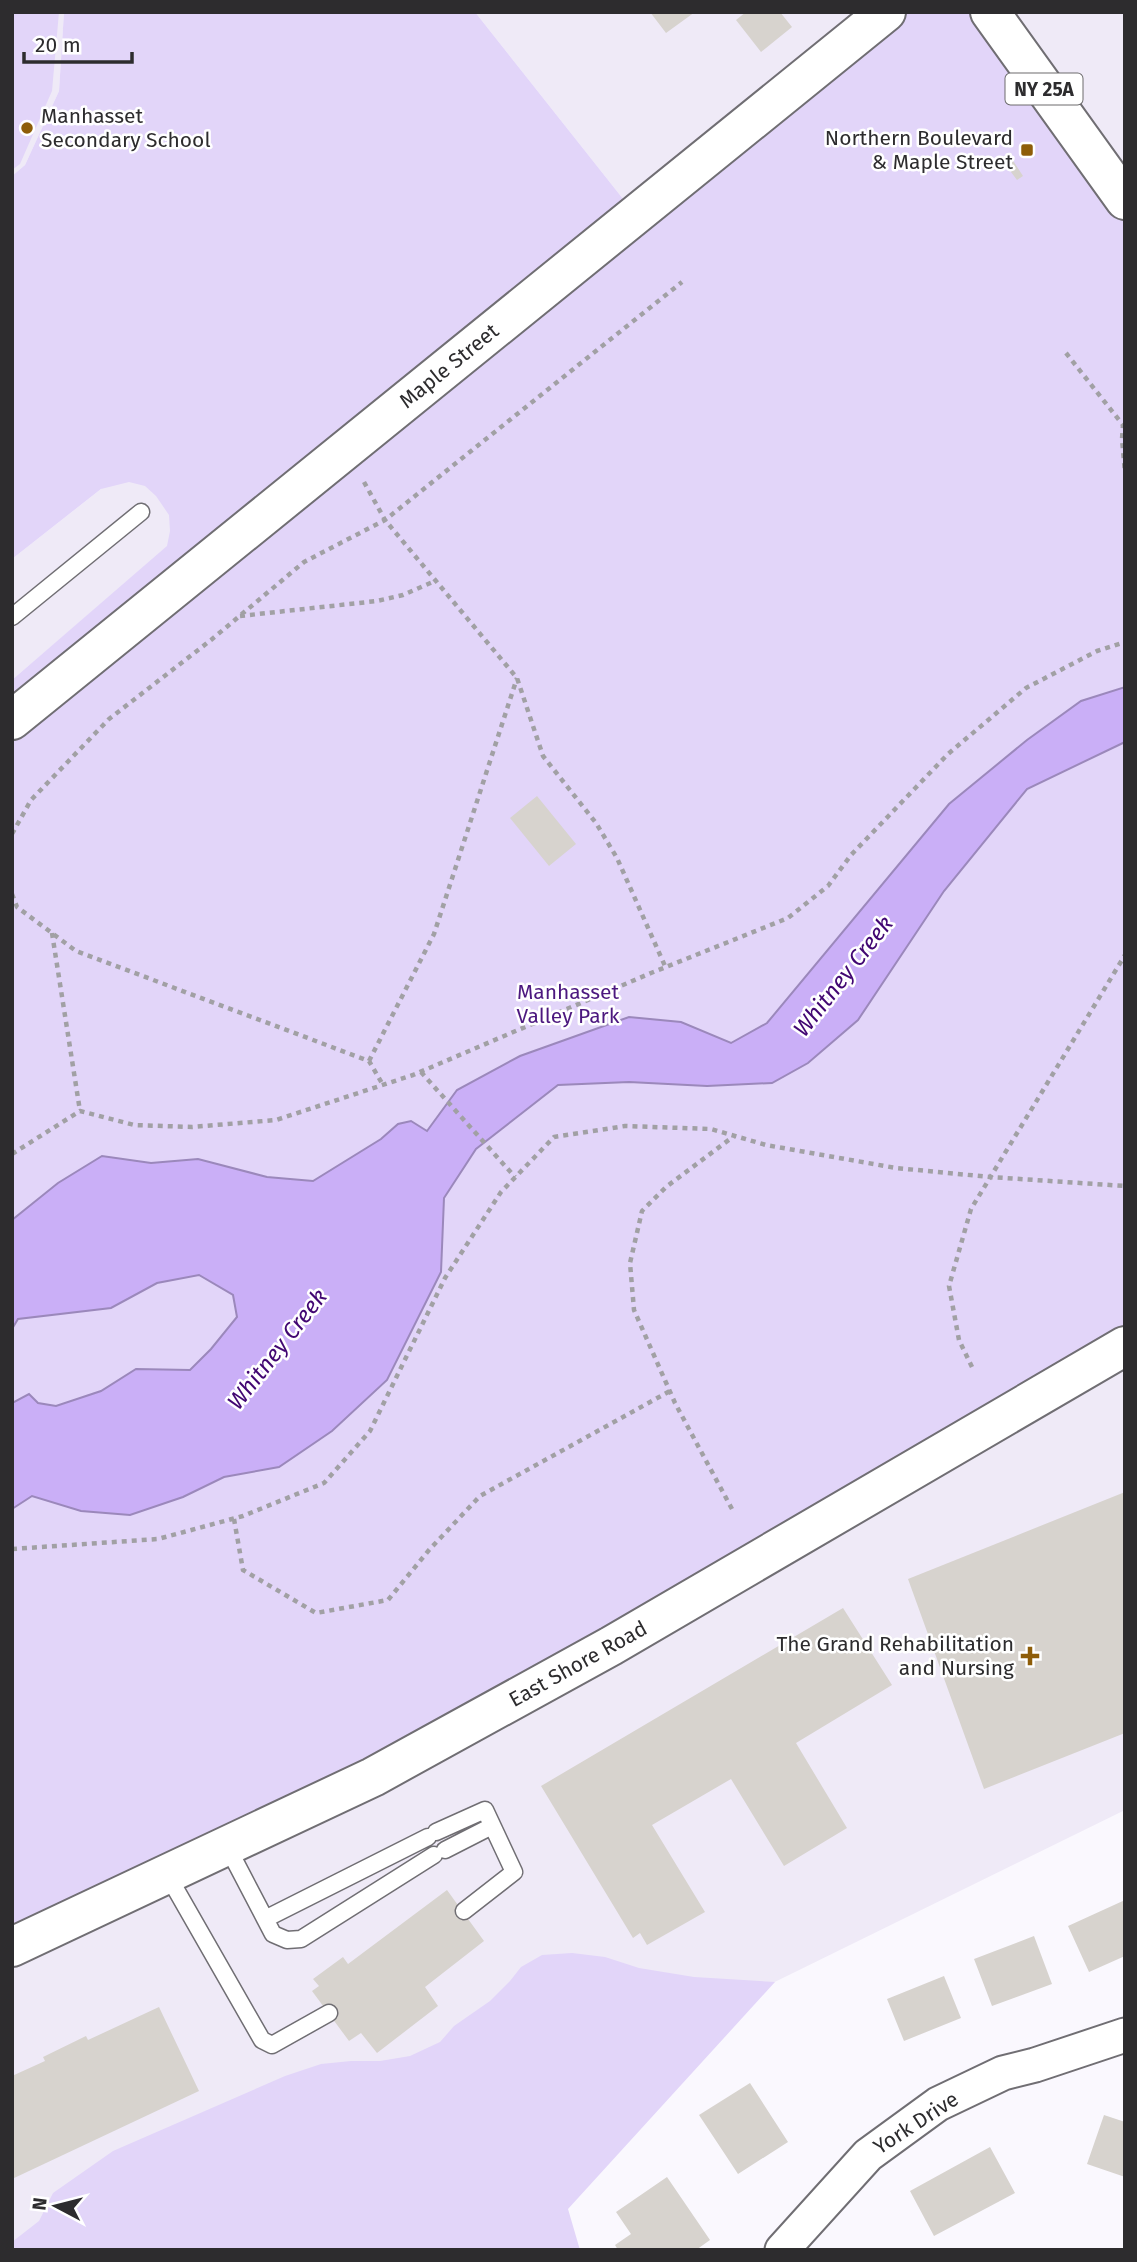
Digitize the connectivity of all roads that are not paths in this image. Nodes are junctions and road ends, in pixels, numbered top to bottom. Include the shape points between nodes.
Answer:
1 (886, 12) edge
2 (990, 12) edge
3 (1122, 189) edge
4 (141, 512) dead end
5 (12, 617) edge
6 (12, 720) edge
7 (1125, 1346) edge
8 (492, 1826) junction
9 (227, 1846) junction
10 (167, 1874) junction
11 (464, 1910) dead end
12 (265, 1919) junction
13 (12, 1947) edge
14 (329, 2013) dead end
15 (1123, 2038) edge
16 (782, 2250) edge

1 - 6 main road, Maple Street
2 - 3 main road, NY 25A
4 - 5 lane
7 - 9 main road, East Shore Road via 599,1653 373,1777
8 - 11 lane via 514,1872
8 - 12 lane via 485,1810
8 - 12 lane via 440,1852 301,1939 273,1934
9 - 10 main road, East Shore Road
9 - 12 lane
10 - 13 main road, East Shore Road
10 - 14 lane via 262,2040 272,2045
15 - 16 street, York Drive via 1003,2073 939,2104 868,2155

